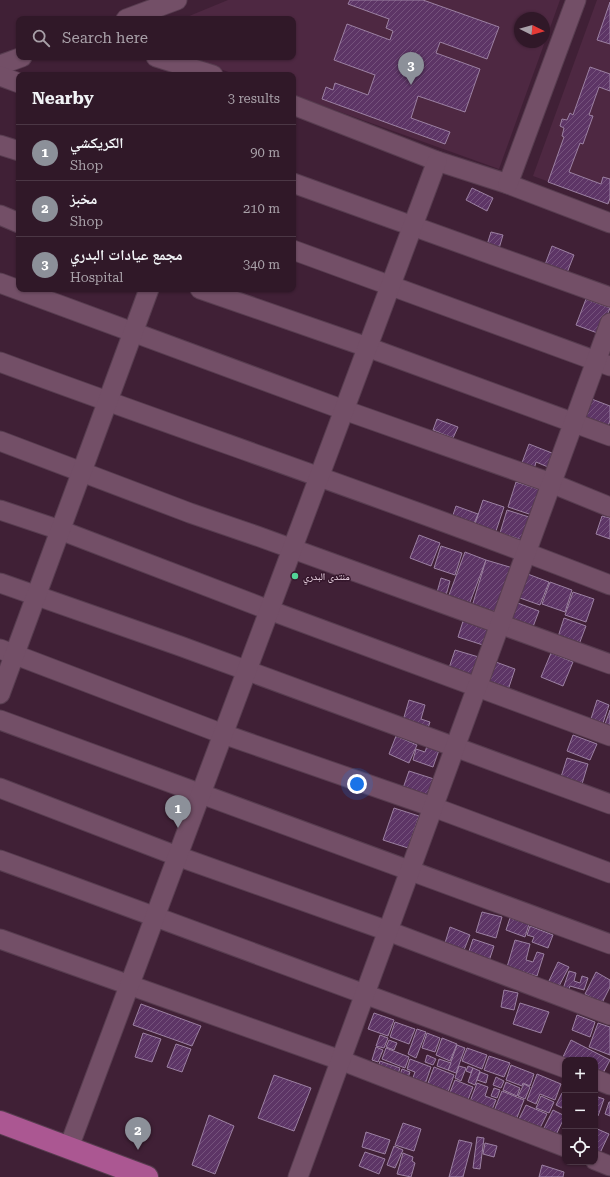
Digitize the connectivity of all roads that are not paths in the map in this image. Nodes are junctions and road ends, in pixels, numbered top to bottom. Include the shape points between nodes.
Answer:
1 (178, 0) edge
2 (576, 0) edge
3 (134, 16) edge
4 (16, 59) edge
5 (166, 60) edge
6 (0, 65) edge
7 (204, 72) edge
8 (0, 76) edge
9 (16, 82) edge
10 (296, 106) edge
11 (0, 145) edge
12 (16, 150) edge
13 (437, 160) junction
14 (296, 184) edge
15 (508, 184) junction
16 (0, 216) edge
17 (16, 222) edge
18 (610, 223) edge
19 (413, 226) junction
20 (296, 251) edge
21 (0, 284) edge
22 (390, 286) junction
23 (16, 290) edge
24 (22, 292) edge
25 (147, 292) edge
26 (209, 292) edge
27 (610, 297) edge
28 (610, 323) edge
29 (132, 332) junction
30 (367, 347) junction
31 (0, 362) edge
32 (603, 364) edge
33 (107, 402) junction
34 (344, 410) junction
35 (573, 423) junction
36 (610, 436) edge
37 (0, 441) edge
38 (82, 471) junction
39 (318, 478) junction
40 (551, 484) junction
41 (610, 506) edge
42 (0, 510) edge
43 (60, 530) junction
44 (292, 549) junction
45 (526, 552) junction
46 (0, 583) edge
47 (610, 585) edge
48 (36, 597) junction
49 (269, 610) junction
50 (500, 624) junction
51 (7, 651) edge
52 (610, 664) edge
53 (246, 671) junction
54 (477, 687) junction
55 (0, 694) edge
56 (0, 720) edge
57 (223, 734) junction
58 (610, 736) edge
59 (455, 746) junction
60 (0, 788) edge
61 (200, 794) junction
62 (610, 804) edge
63 (433, 807) junction
64 (177, 856) junction
65 (0, 860) edge
66 (410, 871) junction
67 (610, 873) edge
68 (155, 916) junction
69 (388, 931) junction
70 (0, 939) edge
71 (610, 944) edge
72 (129, 985) junction
73 (364, 994) junction
74 (610, 1015) edge
75 (340, 1060) junction
76 (562, 1067) edge
77 (598, 1080) edge
78 (610, 1085) edge
79 (0, 1122) edge
80 (562, 1146) edge
81 (68, 1147) junction
82 (598, 1161) edge
83 (610, 1166) edge
84 (137, 1176) edge
85 (298, 1177) edge

1 - 3 street
2 - 15 street
4 - 6 street
5 - 7 street
8 - 9 street
10 - 13 street
11 - 12 street
13 - 15 street
13 - 19 street
14 - 19 street
15 - 18 street
16 - 17 street
19 - 22 street
19 - 27 street
20 - 22 street
21 - 23 street
22 - 30 street
22 - 32 street
24 - 29 street
25 - 29 street
26 - 30 street
28 - 32 street
29 - 33 street
29 - 34 street
30 - 34 street
30 - 35 street
31 - 33 street
32 - 35 street
33 - 38 street
33 - 39 street
34 - 39 street
34 - 40 street
35 - 36 street
35 - 40 street
37 - 38 street
38 - 43 street
38 - 44 street
39 - 44 street
39 - 45 street
40 - 41 street
40 - 45 street
42 - 43 street
43 - 48 street
43 - 49 street
44 - 49 street
44 - 50 street
45 - 47 street
45 - 50 street
46 - 48 street
48 - 51 street
48 - 53 street
49 - 53 street
49 - 54 street
50 - 52 street
50 - 54 street
51 - 55 street
51 - 57 street
53 - 57 street
53 - 59 street
54 - 58 street
54 - 59 street
56 - 61 street
57 - 61 street
57 - 63 street
59 - 62 street
59 - 63 street
60 - 64 street
61 - 64 street
61 - 66 street
63 - 66 street
63 - 67 street
64 - 68 street
64 - 69 street
65 - 68 street
66 - 69 street
66 - 71 street
68 - 72 street
68 - 73 street
69 - 73 street
69 - 74 street
70 - 72 street
72 - 75 street
72 - 81 street
73 - 75 street
73 - 76 street
75 - 80 street
75 - 85 street
77 - 78 street
79 - 81 main road
81 - 84 main road
82 - 83 street

